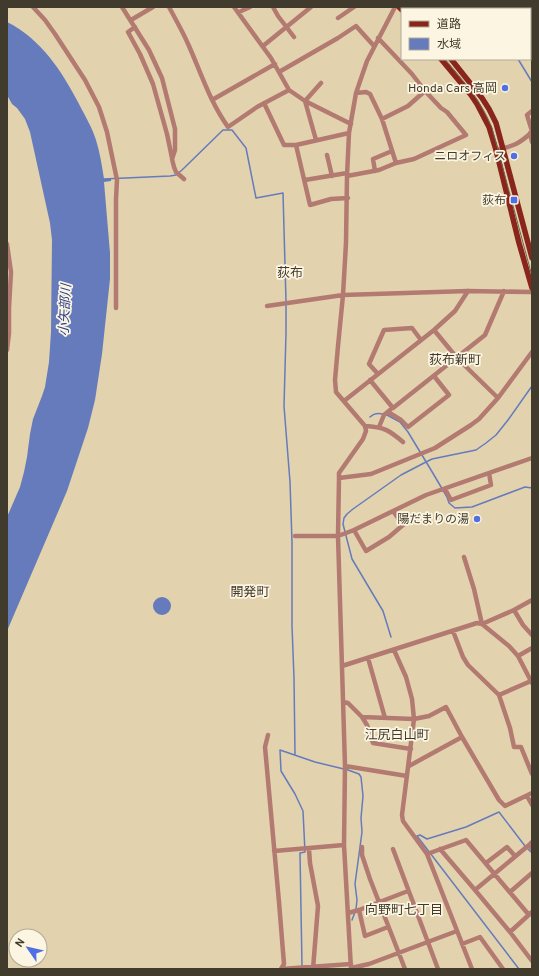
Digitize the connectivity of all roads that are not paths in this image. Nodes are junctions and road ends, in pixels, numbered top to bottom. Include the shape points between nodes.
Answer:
1 (33, 7) edge
2 (122, 7) edge
3 (152, 7) edge
4 (168, 7) edge
5 (234, 7) edge
6 (250, 7) edge
7 (273, 7) edge
8 (311, 7) edge
9 (354, 7) edge
10 (395, 7) edge
11 (239, 12) junction
12 (338, 18) dead end
13 (131, 20) junction
14 (135, 27) junction
15 (286, 27) junction
16 (294, 37) dead end
17 (378, 38) junction
18 (263, 46) junction
19 (374, 46) junction
20 (443, 60) edge
21 (452, 60) edge
22 (275, 64) junction
23 (279, 72) junction
24 (321, 83) dead end
25 (289, 90) junction
26 (425, 91) junction
27 (356, 93) junction
28 (212, 100) junction
29 (305, 101) junction
30 (264, 103) junction
31 (532, 112) edge
32 (382, 119) junction
33 (351, 124) junction
34 (349, 132) junction
35 (531, 132) edge
36 (316, 140) junction
37 (532, 142) edge
38 (296, 145) junction
39 (503, 149) junction
40 (496, 150) junction
41 (392, 151) junction
42 (327, 155) dead end
43 (172, 159) junction
44 (396, 163) junction
45 (375, 171) junction
46 (347, 175) junction
47 (332, 176) junction
48 (184, 179) dead end
49 (305, 180) junction
50 (348, 198) junction
51 (7, 244) edge
52 (532, 258) edge
53 (532, 288) edge
54 (468, 291) junction
55 (504, 291) junction
56 (532, 292) edge
57 (343, 296) junction
58 (267, 306) dead end
59 (116, 308) dead end
60 (434, 330) junction
61 (422, 340) junction
62 (7, 350) edge
63 (532, 352) edge
64 (457, 358) junction
65 (378, 374) junction
66 (434, 376) junction
67 (370, 380) junction
68 (498, 398) junction
69 (344, 401) junction
70 (393, 408) junction
71 (388, 412) junction
72 (365, 426) junction
73 (379, 427) junction
74 (403, 442) dead end
75 (532, 458) edge
76 (489, 473) junction
77 (339, 478) junction
78 (445, 489) junction
79 (393, 511) junction
80 (414, 517) dead end
81 (403, 525) junction
82 (354, 530) junction
83 (295, 536) dead end
84 (338, 536) junction
85 (464, 557) dead end
86 (532, 600) edge
87 (514, 610) junction
88 (482, 624) junction
89 (453, 631) junction
90 (532, 636) edge
91 (532, 648) edge
92 (394, 650) junction
93 (518, 656) junction
94 (368, 658) junction
95 (342, 666) junction
96 (532, 682) edge
97 (499, 695) junction
98 (343, 702) junction
99 (362, 717) junction
100 (385, 718) junction
101 (414, 719) junction
102 (268, 735) dead end
103 (462, 737) junction
104 (411, 749) junction
105 (345, 766) junction
106 (409, 766) junction
107 (532, 774) edge
108 (407, 776) junction
109 (532, 793) edge
110 (527, 796) junction
111 (532, 805) edge
112 (344, 845) junction
113 (529, 846) edge
114 (362, 847) dead end
115 (309, 849) junction
116 (393, 849) dead end
117 (440, 849) junction
118 (274, 851) junction
119 (427, 854) junction
120 (515, 856) junction
121 (486, 863) junction
122 (532, 873) edge
123 (494, 874) junction
124 (475, 890) junction
125 (408, 891) junction
126 (510, 892) junction
127 (379, 902) junction
128 (359, 910) junction
129 (348, 913) junction
130 (531, 914) edge
131 (388, 927) junction
132 (457, 931) junction
133 (510, 932) junction
134 (427, 942) junction
135 (462, 944) junction
136 (399, 953) junction
137 (532, 961) edge
138 (351, 967) edge
139 (370, 967) edge
140 (313, 968) edge
141 (281, 969) edge
142 (405, 969) edge
143 (438, 969) edge
144 (472, 969) edge
145 (503, 969) edge

1 - 59 street via 55,34 85,80 108,132 117,180
2 - 13 street
3 - 13 street
4 - 28 street via 190,47
5 - 11 street
6 - 11 street
7 - 15 street
8 - 15 street
9 - 12 street
10 - 17 street
11 - 18 street
13 - 14 street
14 - 43 street via 162,78 175,129 175,150
14 - 43 street via 128,32 153,84
15 - 16 street
15 - 18 street
17 - 19 street
17 - 26 street
18 - 22 street
19 - 23 street via 356,26
19 - 27 street
20 - 40 main road via 477,104 489,127
21 - 39 main road via 489,109
22 - 23 street
22 - 28 street
23 - 25 street
24 - 29 street
25 - 29 street
25 - 30 street
26 - 32 street via 408,106
26 - 44 street via 466,135 414,159
27 - 32 street via 370,94
27 - 33 street
28 - 30 street via 228,127
29 - 33 street
29 - 36 street
30 - 38 street via 284,145
31 - 35 street via 527,115
32 - 41 street
33 - 34 street
34 - 36 street
34 - 46 street
35 - 37 street
35 - 39 street via 520,143
36 - 38 street
38 - 49 street
39 - 40 street
39 - 52 main road
40 - 53 main road
41 - 44 street
41 - 45 street via 373,159
42 - 47 street
43 - 48 street via 176,172
44 - 45 street
45 - 46 street
46 - 47 street
46 - 50 street
47 - 49 street
49 - 50 street via 310,205 331,199
50 - 57 street
51 - 62 street via 11,272
54 - 55 street
54 - 57 street
54 - 60 street via 455,311
55 - 56 street
55 - 64 street via 485,335
57 - 58 street
57 - 69 street via 335,380 336,392
60 - 61 street
60 - 64 street
61 - 65 street
61 - 65 street via 412,328 384,330 369,364
63 - 68 street
64 - 66 street
64 - 68 street
65 - 67 street
66 - 70 street
66 - 71 street via 449,395 408,428
67 - 69 street
67 - 70 street
68 - 77 street via 479,419 435,448 371,474
69 - 72 street
70 - 71 street
71 - 73 street
72 - 73 street
72 - 77 street via 364,439 342,468
73 - 74 street via 392,432
75 - 76 street
76 - 78 street
76 - 78 street via 491,485 452,500
77 - 84 street
78 - 79 street
79 - 81 street
79 - 82 street
80 - 81 street
81 - 82 street via 366,551
82 - 84 street
83 - 84 street
84 - 95 street
85 - 88 street
86 - 87 street
87 - 88 street
87 - 90 street
88 - 89 street via 477,623
88 - 93 street
89 - 92 street
89 - 97 street via 468,664
91 - 93 street
92 - 94 street
92 - 101 street via 406,677
93 - 96 street
94 - 95 street
94 - 100 street
95 - 98 street
96 - 97 street
97 - 107 street via 514,747 521,747
98 - 99 street via 348,703
98 - 105 street
99 - 100 street
99 - 104 street via 373,743
100 - 101 street
101 - 103 street via 429,716 446,707
101 - 104 street
102 - 118 street via 265,747
103 - 106 street
103 - 110 street via 498,800 505,806
104 - 106 street
105 - 108 street
105 - 112 street
106 - 108 street
108 - 119 street via 403,821
109 - 110 street
110 - 111 street
112 - 115 street
112 - 129 street
113 - 120 street
114 - 127 street via 362,855
115 - 118 street
115 - 140 street via 318,906
116 - 125 street
117 - 119 street
117 - 121 street via 466,840
117 - 124 street
118 - 141 street via 284,964
119 - 132 street
120 - 121 street via 506,847
120 - 123 street
121 - 123 street
122 - 126 street
123 - 124 street
123 - 126 street
124 - 133 street
125 - 127 street
125 - 134 street
126 - 130 street
127 - 128 street
127 - 131 street
128 - 129 street
128 - 131 street via 365,936
129 - 138 street
130 - 133 street
131 - 136 street
132 - 134 street
132 - 135 street
133 - 137 street
134 - 136 street
134 - 143 street
135 - 144 street
135 - 145 street via 480,937
136 - 139 street
136 - 142 street
138 - 139 street
138 - 140 street
140 - 141 street

